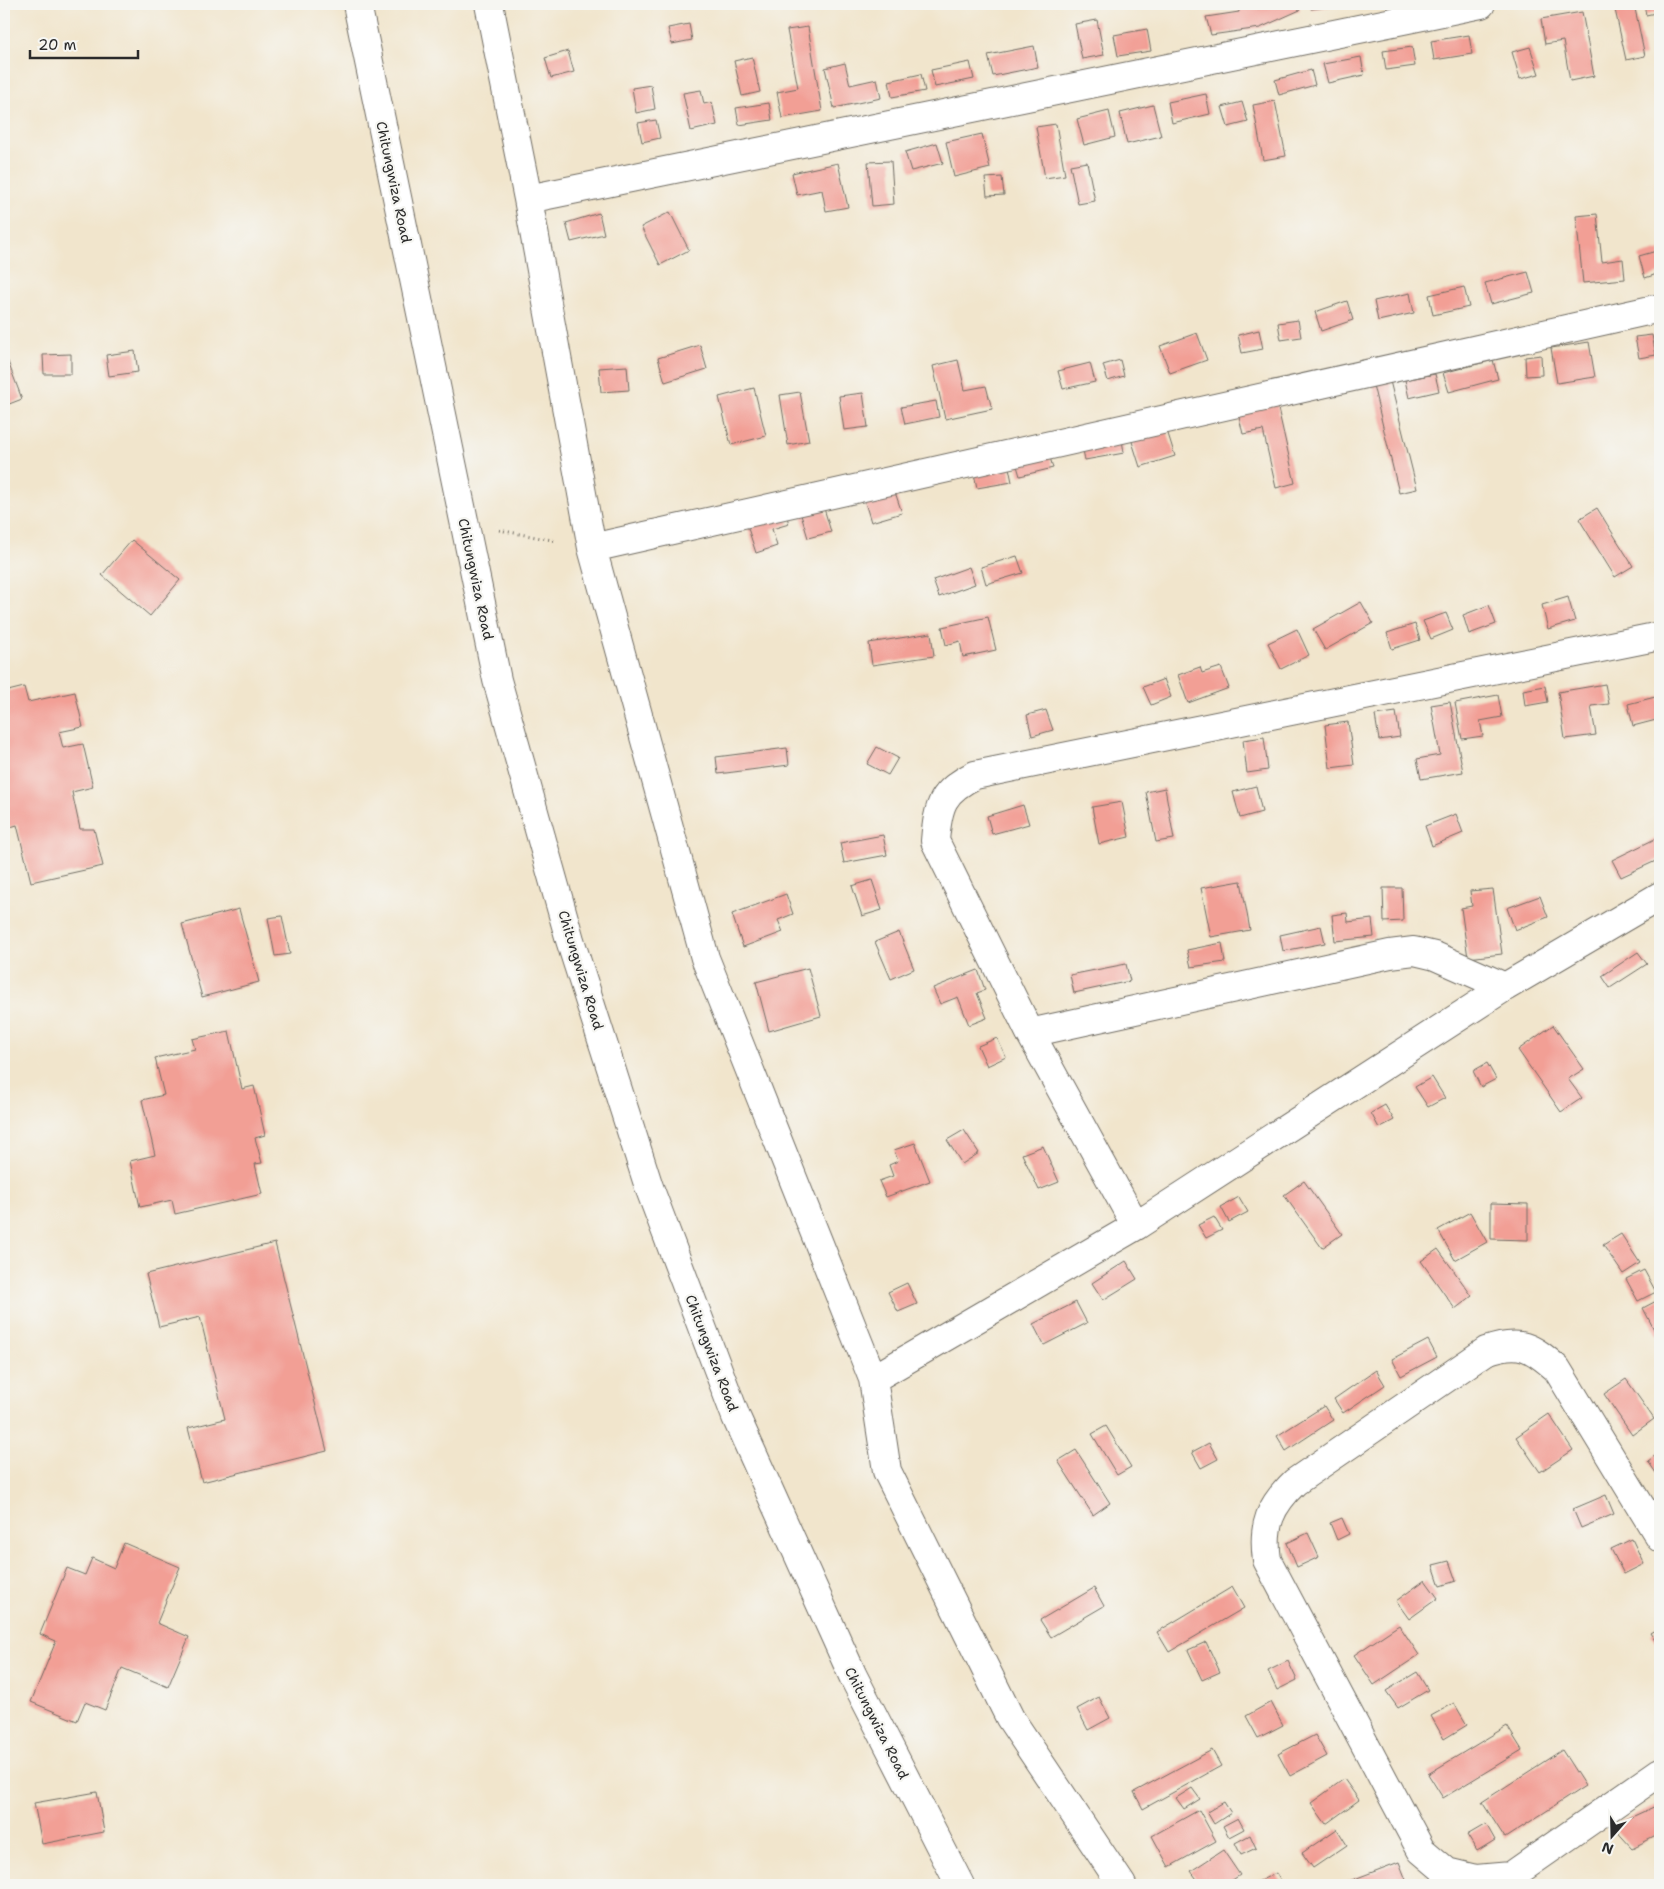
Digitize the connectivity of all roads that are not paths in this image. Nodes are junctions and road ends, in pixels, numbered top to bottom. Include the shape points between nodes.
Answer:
1 (357, 4) edge
2 (489, 4) edge
3 (1481, 4) edge
4 (528, 199) junction
5 (1660, 308) edge
6 (592, 548) junction
7 (1660, 636) edge
8 (1660, 896) edge
9 (1505, 987) junction
10 (1030, 1033) junction
11 (1136, 1226) junction
12 (873, 1379) junction
13 (1660, 1538) edge
14 (1660, 1772) edge
15 (960, 1885) edge
16 (1122, 1885) edge

1 - 15 street, Chitungwiza Road via 505,708 570,940 649,1187 736,1417 853,1676
2 - 4 street
3 - 4 street
4 - 6 street
5 - 6 street
6 - 12 street via 705,958
7 - 10 street via 975,775 957,784 937,813 935,841
8 - 9 street
9 - 10 street via 1435,956 1414,951
9 - 11 street
10 - 11 street
11 - 12 street
12 - 16 street via 887,1471 1010,1718
13 - 14 street via 1557,1369 1525,1346 1506,1344 1486,1351 1294,1482 1279,1498 1267,1523 1264,1539 1267,1560 1421,1850 1446,1872 1476,1879 1511,1876

